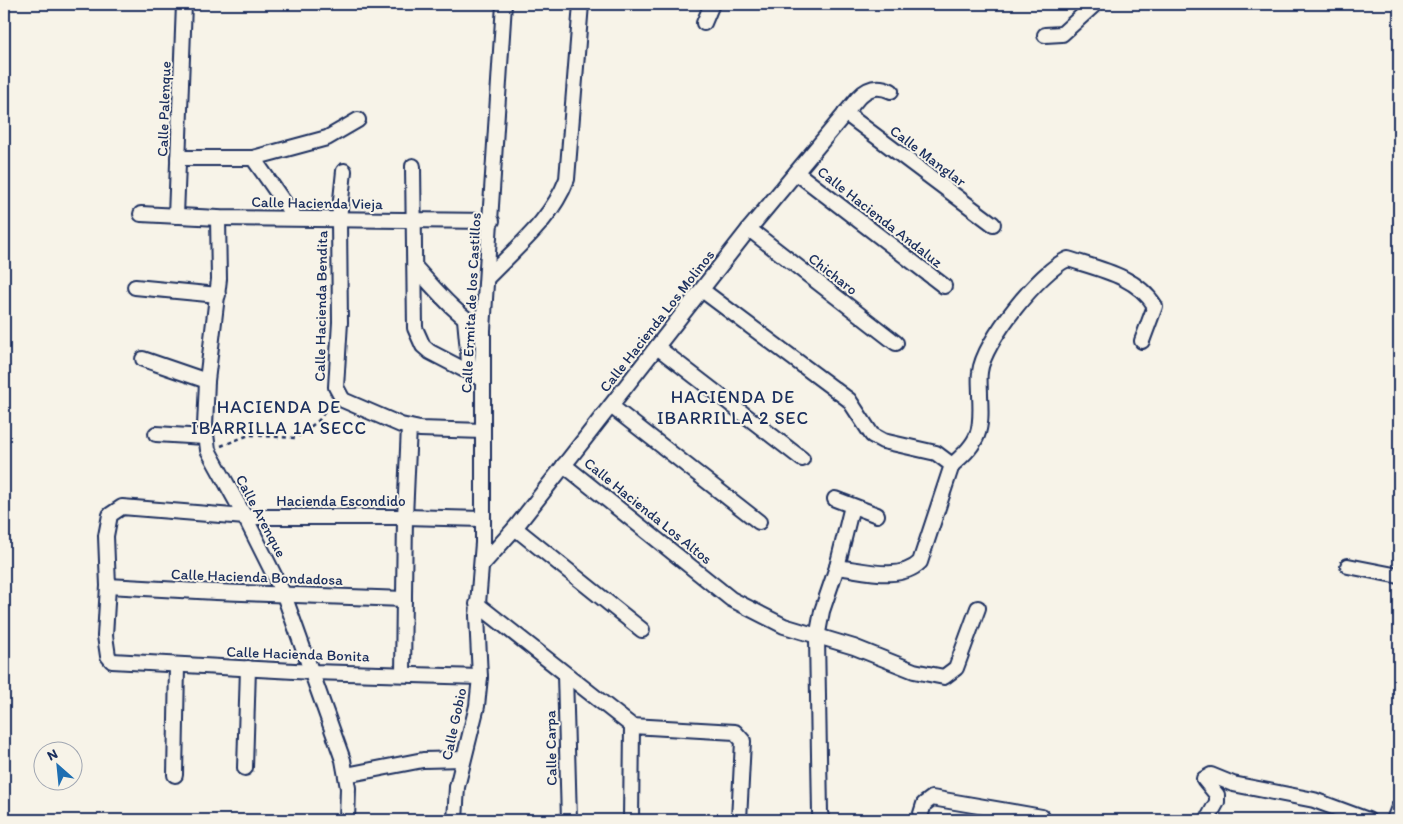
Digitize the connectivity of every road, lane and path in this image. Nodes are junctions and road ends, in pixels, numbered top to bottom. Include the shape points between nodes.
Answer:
1 (184, 4) edge
2 (504, 4) edge
3 (581, 4) edge
4 (712, 4) edge
5 (1095, 4) edge
6 (704, 24) dead end
7 (1045, 35) dead end
8 (891, 91) dead end
9 (845, 113) junction
10 (358, 120) dead end
11 (178, 158) junction
12 (253, 158) junction
13 (412, 166) dead end
14 (344, 171) dead end
15 (797, 174) junction
16 (141, 214) dead end
17 (176, 216) junction
18 (218, 218) junction
19 (295, 218) junction
20 (339, 219) junction
21 (414, 221) junction
22 (492, 221) junction
23 (993, 224) dead end
24 (749, 230) junction
25 (416, 267) junction
26 (488, 277) junction
27 (944, 286) dead end
28 (135, 287) dead end
29 (702, 290) junction
30 (218, 295) junction
31 (465, 319) junction
32 (484, 330) junction
33 (1142, 341) dead end
34 (896, 343) dead end
35 (657, 347) junction
36 (143, 359) dead end
37 (476, 376) junction
38 (207, 381) junction
39 (338, 394) junction
40 (611, 406) junction
41 (409, 427) junction
42 (483, 430) junction
43 (156, 434) dead end
44 (206, 444) junction
45 (802, 459) dead end
46 (564, 465) junction
47 (952, 465) junction
48 (835, 499) dead end
49 (852, 506) junction
50 (876, 515) dead end
51 (405, 517) junction
52 (245, 518) junction
53 (483, 519) junction
54 (759, 522) dead end
55 (515, 528) junction
56 (482, 565) junction
57 (1348, 566) dead end
58 (836, 567) junction
59 (1399, 576) edge
60 (108, 586) junction
61 (284, 595) junction
62 (404, 599) junction
63 (477, 604) junction
64 (978, 608) dead end
65 (642, 630) dead end
66 (817, 638) junction
67 (177, 666) junction
68 (248, 668) junction
69 (313, 672) junction
70 (403, 674) junction
71 (565, 674) junction
72 (480, 677) junction
73 (632, 726) junction
74 (463, 759) junction
75 (245, 768) dead end
76 (175, 775) dead end
77 (346, 775) junction
78 (1399, 807) edge
79 (1042, 817) dead end
80 (347, 820) edge
81 (455, 820) edge
82 (568, 820) edge
83 (630, 820) edge
84 (739, 820) edge
85 (822, 820) edge
86 (919, 820) edge
87 (1207, 820) edge
88 (1368, 820) edge
89 (1394, 820) edge

1 - 11 street, Calle Palenque
2 - 22 street, Calle Ermita de los Castillos
3 - 26 street via 567,178 561,196 550,212
4 - 6 street
5 - 7 street via 1062,34
8 - 9 street, Calle Hacienda Los Molinos via 876,87 863,92
9 - 15 street, Calle Hacienda Los Molinos
9 - 23 street, Calle Manglar
10 - 12 street via 328,138
11 - 12 street
11 - 17 street, Calle Palenque
12 - 19 street
13 - 21 street
14 - 20 street, Calle Hacienda Bendita
15 - 24 street, Calle Hacienda Los Molinos
15 - 27 street, Calle Hacienda Andaluz
16 - 17 street, Calle Hacienda Vieja
17 - 18 street, Calle Hacienda Vieja
18 - 19 street, Calle Hacienda Vieja
18 - 30 street
19 - 20 street, Calle Hacienda Vieja
20 - 21 street, Calle Hacienda Vieja
20 - 39 street, Calle Hacienda Bendita
21 - 22 street, Calle Hacienda Vieja
21 - 25 street
22 - 26 street, Calle Ermita de los Castillos
24 - 29 street, Calle Hacienda Los Molinos
24 - 34 street, Chicharo
25 - 31 street
25 - 37 street via 415,328 423,346
26 - 32 street, Calle Ermita de los Castillos
28 - 30 street
29 - 35 street, Calle Hacienda Los Molinos
29 - 47 street via 849,400 872,435 883,441 936,453
30 - 38 street
31 - 32 street
31 - 37 street
32 - 37 street, Calle Ermita de los Castillos
33 - 47 street via 1155,306 1149,296 1122,277 1068,259 1056,264 1004,320 980,371 981,416 977,439
35 - 40 street, Calle Hacienda Los Molinos
35 - 45 street
36 - 38 street
37 - 42 street, Calle Ermita de los Castillos
38 - 44 street
39 - 41 street via 350,403
39 - 44 path via 319,420 296,438 249,435
40 - 46 street, Calle Hacienda Los Molinos
40 - 54 street
41 - 42 street
41 - 51 street
42 - 53 street, Calle Ermita de los Castillos
43 - 44 street
44 - 52 street, Calle Arenque
46 - 55 street, Calle Hacienda Los Molinos
46 - 66 street, Calle Hacienda Los Altos via 730,599 784,626
47 - 58 street via 920,562 913,568 894,573
48 - 49 street
49 - 50 street
49 - 58 street
51 - 52 street, Hacienda Escondido
51 - 53 street, Hacienda Escondido
51 - 62 street
52 - 60 street, Hacienda Escondido via 122,507 110,515 106,536
52 - 61 street, Calle Arenque
53 - 56 street, Calle Ermita de los Castillos
55 - 56 street, Calle Hacienda Los Molinos
55 - 65 street
56 - 63 street, Calle Ermita de los Castillos
57 - 59 street
58 - 66 street
60 - 61 street, Calle Hacienda Bondadosa
60 - 67 street, Calle Hacienda Bonita via 108,656 115,662
61 - 62 street, Calle Hacienda Bondadosa
61 - 69 street, Calle Arenque
62 - 70 street
63 - 71 street
63 - 72 street, Calle Gobio
64 - 66 street, Calle Hacienda Los Altos via 956,668 944,678 914,671 854,647
66 - 85 street
67 - 68 street, Calle Hacienda Bonita
67 - 76 street
68 - 69 street, Calle Hacienda Bonita
68 - 75 street
69 - 70 street, Calle Hacienda Bonita
69 - 77 street, Calle Arenque
70 - 72 street, Calle Hacienda Bonita
71 - 73 street
71 - 82 street, Calle Carpa
72 - 74 street, Calle Gobio via 477,706
73 - 83 street
73 - 84 street via 735,732 743,741
74 - 77 street via 423,760
74 - 81 street, Calle Gobio via 456,787
77 - 80 street, Calle Arenque
78 - 89 street
79 - 86 street via 932,798 924,804
87 - 88 street via 1217,802 1217,795 1204,779 1211,775 1233,784 1314,800

